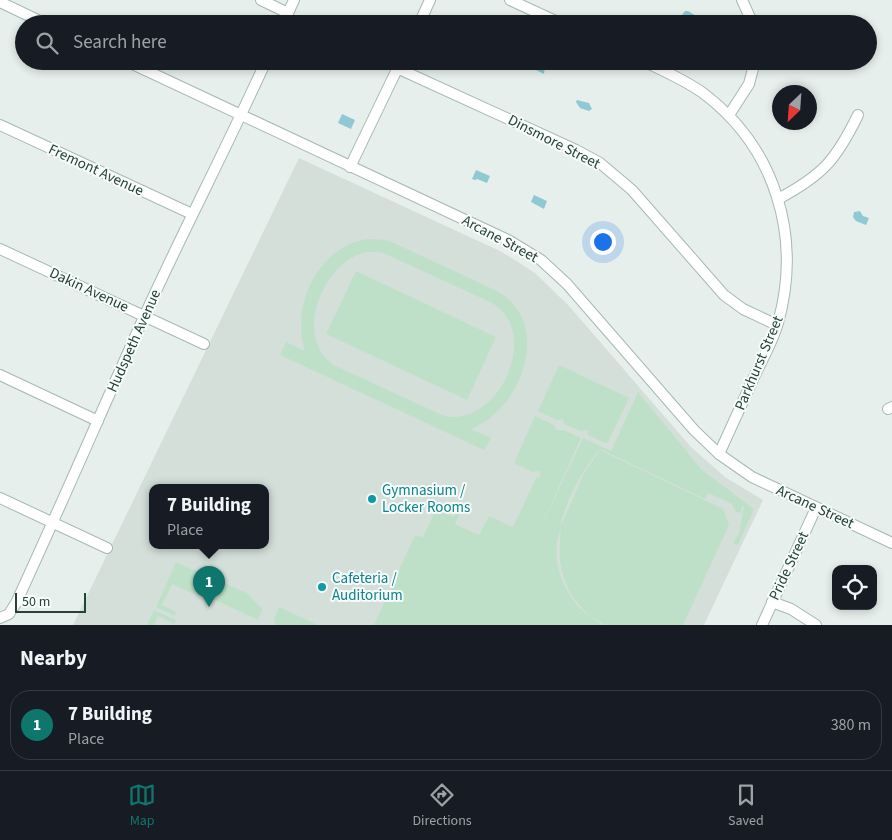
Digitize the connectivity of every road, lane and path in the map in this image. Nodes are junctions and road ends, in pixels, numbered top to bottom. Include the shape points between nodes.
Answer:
1 (261, 0) edge
2 (294, 0) edge
3 (430, 0) edge
4 (510, 0) edge
5 (742, 0) edge
6 (0, 2) edge
7 (288, 13) joint
8 (27, 15) edge
9 (423, 15) edge
10 (542, 15) edge
11 (749, 15) edge
12 (145, 70) edge
13 (262, 70) edge
14 (397, 70) edge
15 (409, 70) edge
16 (662, 70) edge
17 (753, 70) edge
18 (242, 115) junction
19 (729, 115) junction
20 (858, 115) dead end
21 (0, 125) edge
22 (350, 167) junction
23 (778, 199) junction
24 (192, 214) junction
25 (0, 249) edge
26 (144, 316) junction
27 (777, 325) junction
28 (204, 344) dead end
29 (0, 375) edge
30 (98, 421) junction
31 (719, 454) junction
32 (0, 498) edge
33 (816, 508) junction
34 (53, 523) junction
35 (892, 543) edge
36 (108, 548) dead end
37 (772, 602) junction
38 (0, 618) edge
39 (762, 625) edge
40 (816, 625) edge

1 - 7 street
2 - 7 street
3 - 9 street
4 - 10 street
5 - 11 street
6 - 8 street
12 - 18 street, Arcane Street
13 - 18 street, Hudspeth Avenue
14 - 22 street
15 - 27 street, Dinsmore Street via 600,163 632,190 724,295
16 - 19 street, Parkhurst Street via 703,93
17 - 19 street via 749,84
18 - 22 street, Arcane Street
18 - 24 street, Hudspeth Avenue
19 - 23 street, Parkhurst Street via 759,155
20 - 23 street via 826,167 805,185
21 - 24 street, Fremont Avenue
22 - 31 street, Arcane Street via 508,240 541,260 567,284 694,430
23 - 27 street, Parkhurst Street via 788,261 785,295
24 - 26 street, Hudspeth Avenue
25 - 26 street, Dakin Avenue
26 - 28 street, Dakin Avenue
26 - 30 street, Hudspeth Avenue
27 - 31 street, Parkhurst Street
29 - 30 street
30 - 34 street, Hudspeth Avenue
31 - 33 street, Arcane Street via 752,477
32 - 34 street
33 - 35 street, Arcane Street
33 - 37 street, Pride Street
34 - 36 street
34 - 38 street, Hudspeth Avenue via 16,603 8,614
37 - 39 street, Pride Street
37 - 40 street via 791,609

